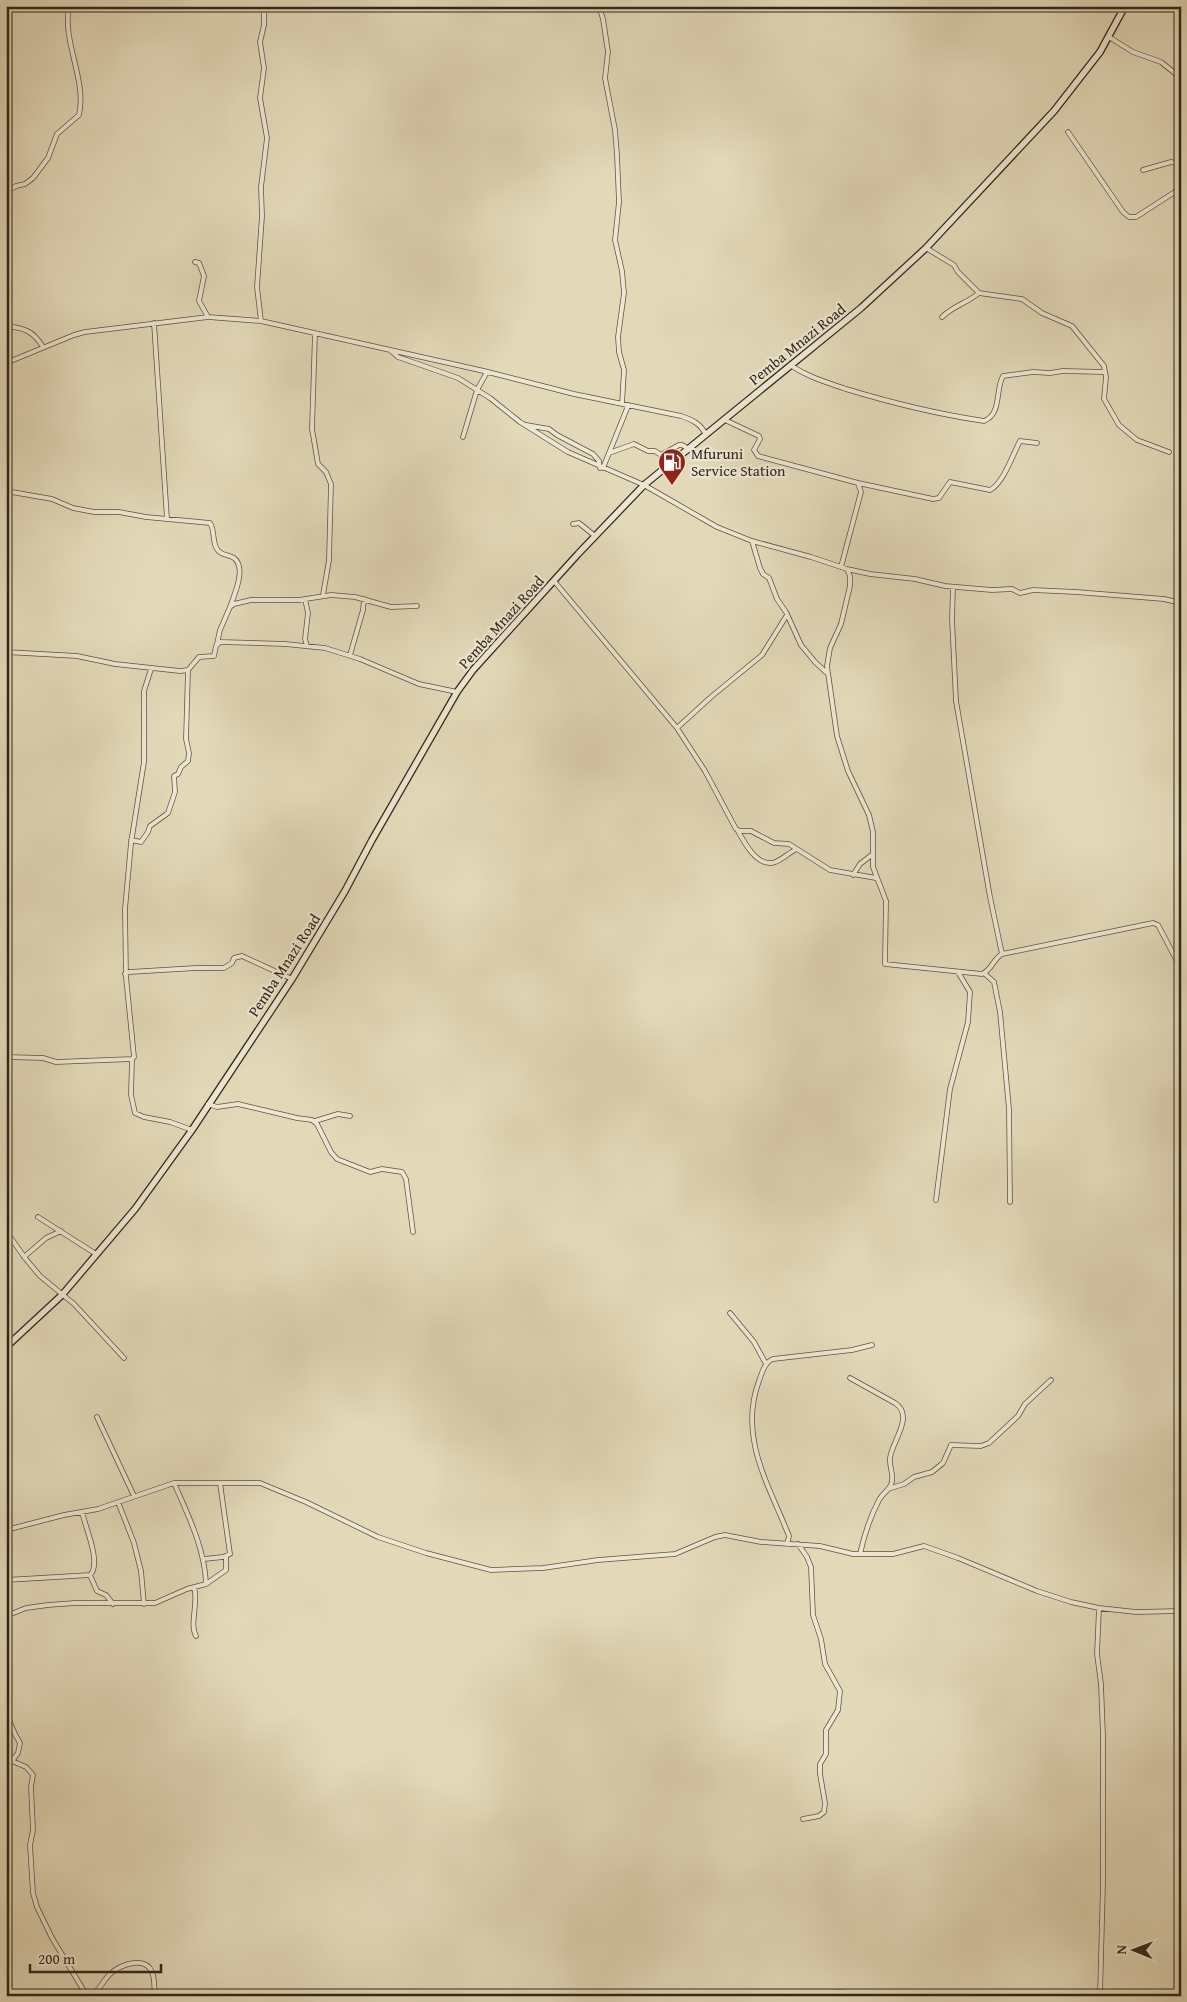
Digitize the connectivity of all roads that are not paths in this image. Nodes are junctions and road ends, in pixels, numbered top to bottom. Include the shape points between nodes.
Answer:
1 (69, 6) edge
2 (264, 6) edge
3 (599, 6) edge
4 (1125, 6) edge
5 (1109, 37) junction
6 (1181, 78) edge
7 (1068, 132) dead end
8 (1181, 164) edge
9 (1143, 170) dead end
10 (1181, 188) edge
11 (6, 192) edge
12 (926, 248) junction
13 (195, 262) dead end
14 (979, 293) junction
15 (208, 317) junction
16 (942, 317) dead end
17 (261, 320) junction
18 (154, 323) junction
19 (6, 326) edge
20 (315, 333) junction
21 (43, 347) junction
22 (390, 350) junction
23 (6, 363) edge
24 (790, 365) junction
25 (487, 372) junction
26 (1105, 372) junction
27 (477, 390) junction
28 (622, 404) junction
29 (628, 406) junction
30 (725, 420) junction
31 (524, 425) junction
32 (706, 436) junction
33 (463, 437) dead end
34 (1037, 443) dead end
35 (689, 449) junction
36 (1169, 452) dead end
37 (609, 453) junction
38 (601, 468) junction
39 (858, 483) junction
40 (644, 485) junction
41 (6, 491) edge
42 (167, 519) junction
43 (573, 524) dead end
44 (595, 536) junction
45 (752, 541) junction
46 (841, 567) junction
47 (847, 569) junction
48 (554, 581) junction
49 (953, 587) junction
50 (322, 595) junction
51 (306, 599) junction
52 (364, 600) junction
53 (1181, 603) edge
54 (230, 606) junction
55 (417, 606) dead end
56 (787, 615) junction
57 (217, 646) junction
58 (307, 646) junction
59 (6, 652) edge
60 (350, 655) junction
61 (151, 669) junction
62 (188, 670) junction
63 (828, 674) junction
64 (457, 692) junction
65 (677, 728) junction
66 (738, 831) junction
67 (132, 840) junction
68 (797, 849) junction
69 (873, 854) junction
70 (854, 875) junction
71 (876, 878) junction
72 (1002, 954) junction
73 (1177, 961) dead end
74 (958, 972) junction
75 (125, 974) junction
76 (985, 974) junction
77 (292, 979) junction
78 (6, 1057) edge
79 (132, 1059) junction
80 (208, 1104) junction
81 (350, 1116) dead end
82 (315, 1121) junction
83 (192, 1130) junction
84 (936, 1200) dead end
85 (1010, 1202) dead end
86 (38, 1217) dead end
87 (6, 1230) edge
88 (60, 1231) junction
89 (413, 1232) dead end
90 (96, 1254) junction
91 (24, 1257) junction
92 (62, 1295) junction
93 (730, 1313) dead end
94 (872, 1345) dead end
95 (6, 1347) edge
96 (124, 1358) dead end
97 (766, 1364) junction
98 (850, 1378) dead end
99 (1051, 1380) dead end
100 (97, 1418) dead end
101 (174, 1483) junction
102 (220, 1483) junction
103 (888, 1489) junction
104 (134, 1496) junction
105 (118, 1502) junction
106 (82, 1512) junction
107 (6, 1530) edge
108 (787, 1544) junction
109 (798, 1544) junction
110 (860, 1554) junction
111 (226, 1557) junction
112 (204, 1559) junction
113 (90, 1575) junction
114 (6, 1580) edge
115 (206, 1584) junction
116 (194, 1587) junction
117 (113, 1604) junction
118 (144, 1604) junction
119 (1099, 1608) junction
120 (1181, 1611) edge
121 (6, 1616) edge
122 (196, 1636) dead end
123 (6, 1690) edge
124 (803, 1819) dead end
125 (87, 1996) edge
126 (92, 1996) edge
127 (155, 1996) edge
128 (806, 1996) edge
129 (886, 1996) edge
130 (1098, 1996) edge

1 - 11 street via 70,37 80,96 79,115 57,134 48,158 33,178
2 - 17 street via 260,42 264,68 260,98 267,138 261,187 257,287
3 - 28 street via 608,52 605,78 617,155 619,202 615,240 624,293 618,336 624,370
4 - 5 main road, Pemba Mnazi Road
5 - 6 street via 1142,56 1161,62
5 - 12 main road, Pemba Mnazi Road via 1054,111
7 - 10 street via 1122,212 1129,217 1136,217
8 - 9 street via 1171,162
12 - 14 street via 954,264
12 - 24 main road, Pemba Mnazi Road via 861,308
13 - 15 street via 199,263 204,276 199,302
14 - 16 street
14 - 26 street via 1022,299 1042,313 1076,328 1102,361
15 - 17 street
15 - 18 street
17 - 20 street
18 - 21 street via 85,332
18 - 42 street
19 - 21 street via 29,331
20 - 22 street
20 - 50 street via 312,428 318,464 331,484 328,560
21 - 23 street
22 - 25 street
22 - 27 street via 398,357 458,378
24 - 26 street via 817,379 872,397 984,421 996,409 1003,376 1033,372
24 - 30 main road, Pemba Mnazi Road
25 - 27 street
25 - 28 street
26 - 36 street via 1104,399 1119,425 1137,440
27 - 31 street
27 - 33 street
28 - 29 street
29 - 32 street via 694,421 703,428
29 - 37 street
30 - 32 main road, Pemba Mnazi Road
30 - 39 street via 759,436 754,450 758,456
31 - 38 street
31 - 38 street via 550,429 593,454
32 - 35 main road, Pemba Mnazi Road
34 - 39 street via 1020,441 1000,480 990,490 950,482 939,498 933,499
35 - 37 street via 679,445 661,455 634,444
35 - 40 main road, Pemba Mnazi Road
37 - 38 street
38 - 40 street
39 - 46 street via 860,492
40 - 44 main road, Pemba Mnazi Road
40 - 45 street via 717,527
41 - 42 street via 52,499 81,510
42 - 54 street via 210,523 218,551 235,558 239,570 237,590
43 - 44 street via 579,523
44 - 48 main road, Pemba Mnazi Road
45 - 46 street
45 - 56 street via 760,568 769,578
46 - 47 street
47 - 49 street
47 - 63 street via 850,586 841,624 827,658
48 - 64 main road, Pemba Mnazi Road
48 - 65 street
49 - 53 street via 1008,589 1020,593 1033,590 1076,592
49 - 72 street via 956,701
50 - 51 street
50 - 52 street
51 - 54 street via 251,600
51 - 58 street
52 - 55 street via 391,607
52 - 60 street
54 - 57 street
56 - 63 street via 801,645
56 - 65 street via 762,655
57 - 58 street via 220,642
57 - 62 street via 214,656 196,658
58 - 60 street
59 - 61 street via 77,656
60 - 64 street via 419,684
61 - 62 street
61 - 67 street via 144,691 144,762
62 - 67 street via 188,758 174,776 174,792 167,815 150,826 141,842
63 - 69 street via 837,736 848,771 872,824
64 - 77 main road, Pemba Mnazi Road
65 - 66 street
66 - 68 street via 751,830 771,842 786,843
66 - 68 street via 754,854 768,862 775,862
67 - 75 street via 125,910
68 - 70 street via 830,870
69 - 70 street via 860,864
69 - 71 street
70 - 71 street
71 - 74 street via 886,901 885,964
72 - 73 street via 1153,923 1158,925
72 - 76 street via 996,957
74 - 76 street
74 - 84 street via 970,992 968,1022 950,1089
75 - 77 street via 224,968 234,958 242,956
75 - 79 street
76 - 85 street via 994,982 1000,1012 1009,1109
77 - 80 main road, Pemba Mnazi Road
78 - 79 street via 43,1058 56,1062
79 - 83 street via 131,1094 135,1112
80 - 82 street via 217,1107 238,1104
80 - 83 main road, Pemba Mnazi Road
81 - 82 street via 338,1114
82 - 89 street via 337,1159 370,1172 388,1170 404,1174
83 - 90 main road, Pemba Mnazi Road via 135,1209
86 - 88 street
87 - 91 street
88 - 90 street
88 - 91 street via 46,1238
90 - 92 main road, Pemba Mnazi Road
91 - 92 street
92 - 95 main road, Pemba Mnazi Road
92 - 96 street
93 - 97 street via 754,1342
94 - 97 street via 774,1359
97 - 108 street via 752,1407 753,1444 789,1536
98 - 103 street via 903,1409 902,1423 890,1459 892,1477
99 - 103 street via 989,1443 981,1446 951,1445 944,1463 932,1472
100 - 104 street
101 - 102 street
101 - 104 street
101 - 112 street
102 - 108 street via 264,1484 378,1537 491,1570 543,1568 675,1554 715,1536 725,1535
102 - 111 street via 230,1554
103 - 110 street via 878,1501
104 - 105 street
105 - 106 street
105 - 118 street via 134,1542
106 - 107 street
106 - 113 street via 93,1549 94,1568
108 - 109 street
109 - 110 street
109 - 124 street via 809,1561 813,1615 825,1664 840,1688 841,1697 838,1710 826,1730 826,1754 820,1764 824,1812
110 - 119 street via 894,1554 926,1546 1036,1591
111 - 112 street
111 - 115 street via 226,1570
112 - 115 street
113 - 114 street
113 - 117 street via 97,1591 106,1595
115 - 116 street
116 - 118 street via 155,1603
116 - 122 street via 197,1594 193,1628
117 - 118 street
117 - 121 street via 39,1606
119 - 120 street via 1136,1612
119 - 130 street via 1097,1654 1103,1736 1103,1883
123 - 125 street via 8,1721 20,1743 12,1761 33,1775 30,1845 35,1900 52,1938
126 - 127 street via 111,1974 138,1963 146,1964 152,1971
128 - 129 street via 838,1992

